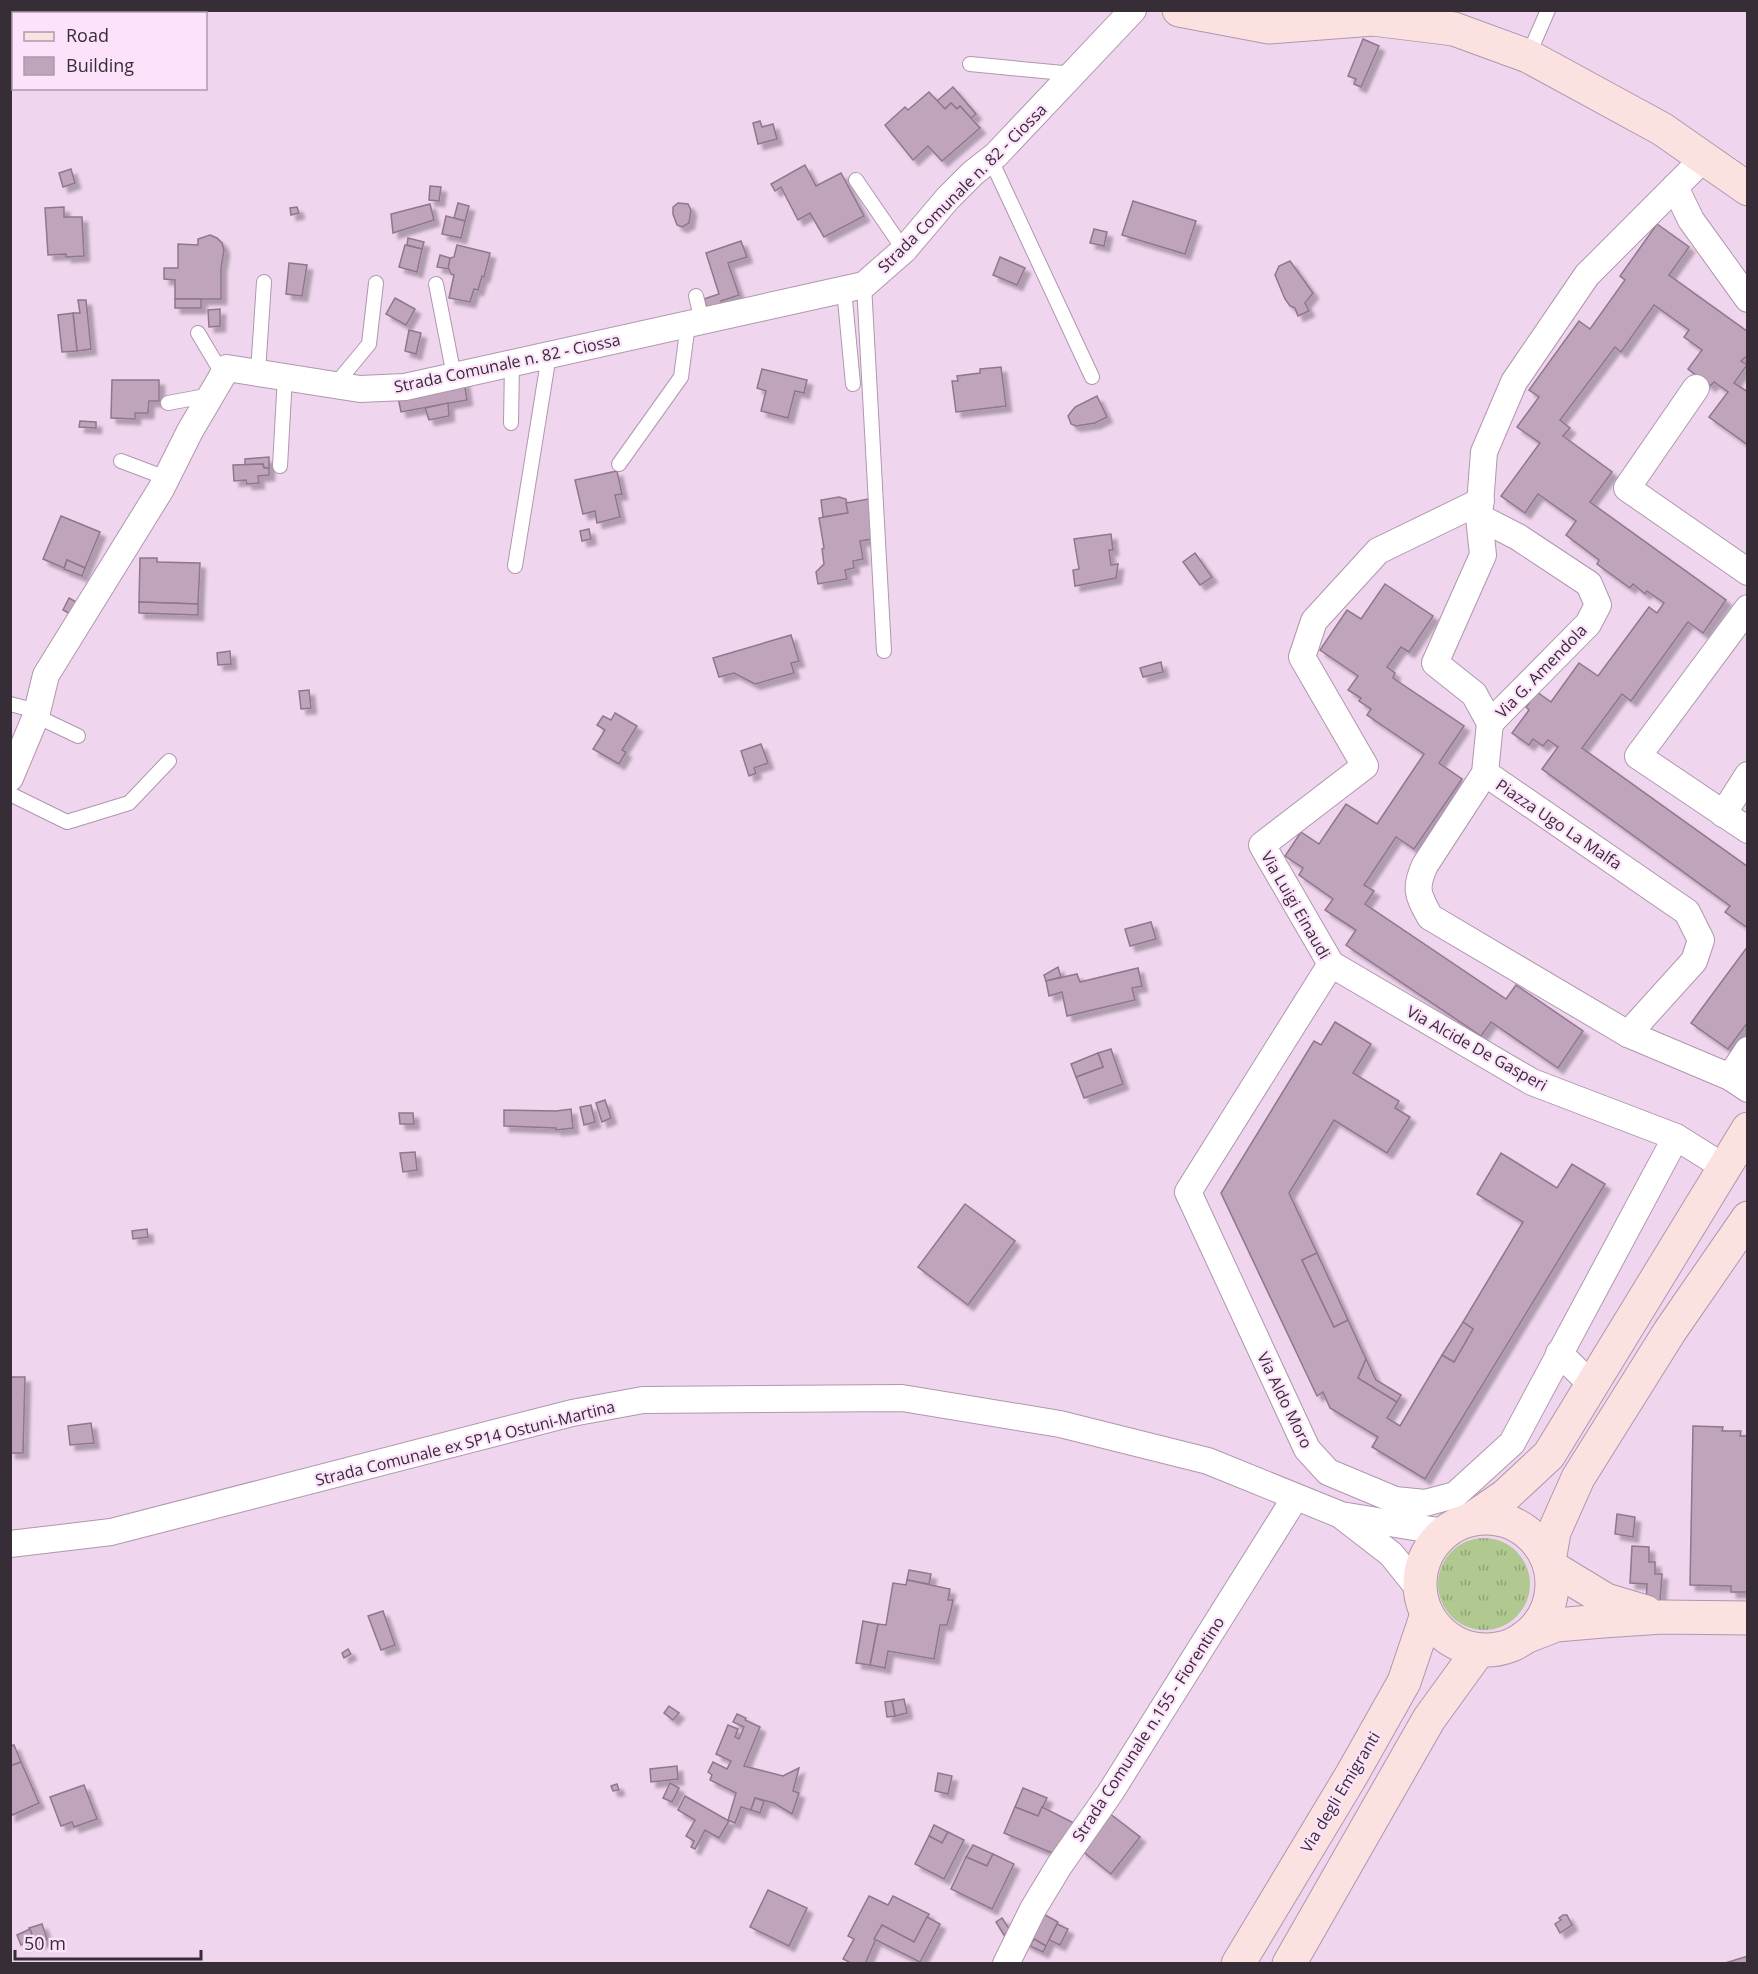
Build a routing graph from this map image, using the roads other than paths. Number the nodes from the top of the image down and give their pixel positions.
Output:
1 (1133, 10) edge
2 (1179, 10) edge
3 (1548, 10) edge
4 (1528, 57) junction
5 (970, 64) dead end
6 (1074, 74) junction
7 (1703, 159) junction
8 (991, 160) junction
9 (856, 180) dead end
10 (1675, 187) junction
11 (1748, 189) edge
12 (904, 250) junction
13 (264, 282) dead end
14 (376, 283) dead end
15 (436, 284) dead end
16 (854, 287) junction
17 (696, 296) dead end
18 (1748, 299) edge
19 (695, 322) junction
20 (198, 333) dead end
21 (549, 355) junction
22 (512, 363) junction
23 (258, 372) junction
24 (285, 376) junction
25 (454, 376) junction
26 (1092, 377) dead end
27 (853, 384) dead end
28 (217, 385) junction
29 (335, 385) junction
30 (1696, 388) dead end
31 (168, 403) dead end
32 (511, 423) dead end
33 (121, 461) dead end
34 (619, 464) dead end
35 (280, 466) dead end
36 (166, 478) junction
37 (1480, 509) junction
38 (514, 566) dead end
39 (1748, 572) edge
40 (1743, 623) edge
41 (884, 651) dead end
42 (10, 705) edge
43 (37, 714) junction
44 (1490, 723) junction
45 (78, 736) dead end
46 (169, 760) dead end
47 (12, 768) edge
48 (1485, 773) junction
49 (1748, 775) edge
50 (10, 794) edge
51 (1723, 814) junction
52 (1748, 830) edge
53 (1331, 964) junction
54 (1628, 1034) junction
55 (1748, 1050) edge
56 (1739, 1083) edge
57 (1748, 1129) edge
58 (1676, 1137) junction
59 (1724, 1167) junction
60 (1748, 1218) edge
61 (1559, 1353) junction
62 (1592, 1384) junction
63 (1295, 1498) junction
64 (1341, 1515) junction
65 (1473, 1518) junction
66 (1444, 1532) junction
67 (10, 1544) edge
68 (1549, 1564) junction
69 (1424, 1602) junction
70 (1662, 1617) junction
71 (1748, 1618) edge
72 (1525, 1637) junction
73 (1479, 1650) junction
74 (1006, 1964) edge
75 (1238, 1964) edge
76 (1289, 1964) edge

1 - 6 street, Strada Comunale n. 82 - Ciossa
2 - 4 main road
3 - 4 lane
4 - 7 main road
5 - 6 lane
6 - 8 street, Strada Comunale n. 82 - Ciossa
7 - 10 street, Via G. Amendola
7 - 11 main road
8 - 12 street, Strada Comunale n. 82 - Ciossa
8 - 26 lane
9 - 12 lane
10 - 18 street
10 - 37 street, Via G. Amendola
12 - 16 street, Strada Comunale n. 82 - Ciossa
13 - 23 lane
14 - 29 lane
15 - 25 lane
16 - 19 street, Strada Comunale n. 82 - Ciossa
16 - 27 lane
16 - 41 lane
17 - 19 lane
19 - 21 street, Strada Comunale n. 82 - Ciossa
19 - 34 lane
20 - 28 lane
21 - 22 street, Strada Comunale n. 82 - Ciossa
21 - 38 lane
22 - 25 street, Strada Comunale n. 82 - Ciossa
22 - 32 lane
23 - 24 street, Strada Comunale n. 82 - Ciossa
23 - 28 street, Strada Comunale n. 82 - Ciossa
24 - 29 street, Strada Comunale n. 82 - Ciossa
24 - 35 lane
25 - 29 street, Strada Comunale n. 82 - Ciossa
28 - 31 lane
28 - 36 street
30 - 39 street
33 - 36 lane
36 - 43 street
37 - 44 street, Via G. Amendola
37 - 44 street, Via G. Amendola
37 - 53 street, Via Luigi Einaudi
40 - 51 street
42 - 43 lane
43 - 45 lane
43 - 47 street
44 - 48 street
46 - 50 lane
48 - 54 street, Piazza Ugo La Malfa
48 - 54 street, Piazza Ugo La Malfa
49 - 51 street
51 - 52 street
53 - 58 street, Via Alcide De Gasperi
53 - 61 street, Via Aldo Moro
54 - 56 street, Piazza Ugo La Malfa
55 - 56 street
57 - 59 main road
58 - 59 street, Via Alcide De Gasperi
58 - 61 street, Via Aldo Moro
59 - 62 main road
60 - 68 main road
61 - 62 street
62 - 65 main road
63 - 64 street, Strada Comunale ex SP14 Ostuni-Martina
63 - 67 street, Strada Comunale ex SP14 Ostuni-Martina
63 - 74 street, Strada Comunale n.155 - Fiorentino
64 - 66 street, Strada Comunale ex SP14 Ostuni-Martina
64 - 69 street, Strada Comunale ex SP14 Ostuni-Martina
65 - 66 main road
65 - 68 main road
66 - 69 main road
68 - 70 main road
68 - 72 main road
69 - 73 main road
69 - 75 main road, Via degli Emigranti
70 - 71 main road
70 - 72 main road
72 - 73 main road
73 - 76 main road

